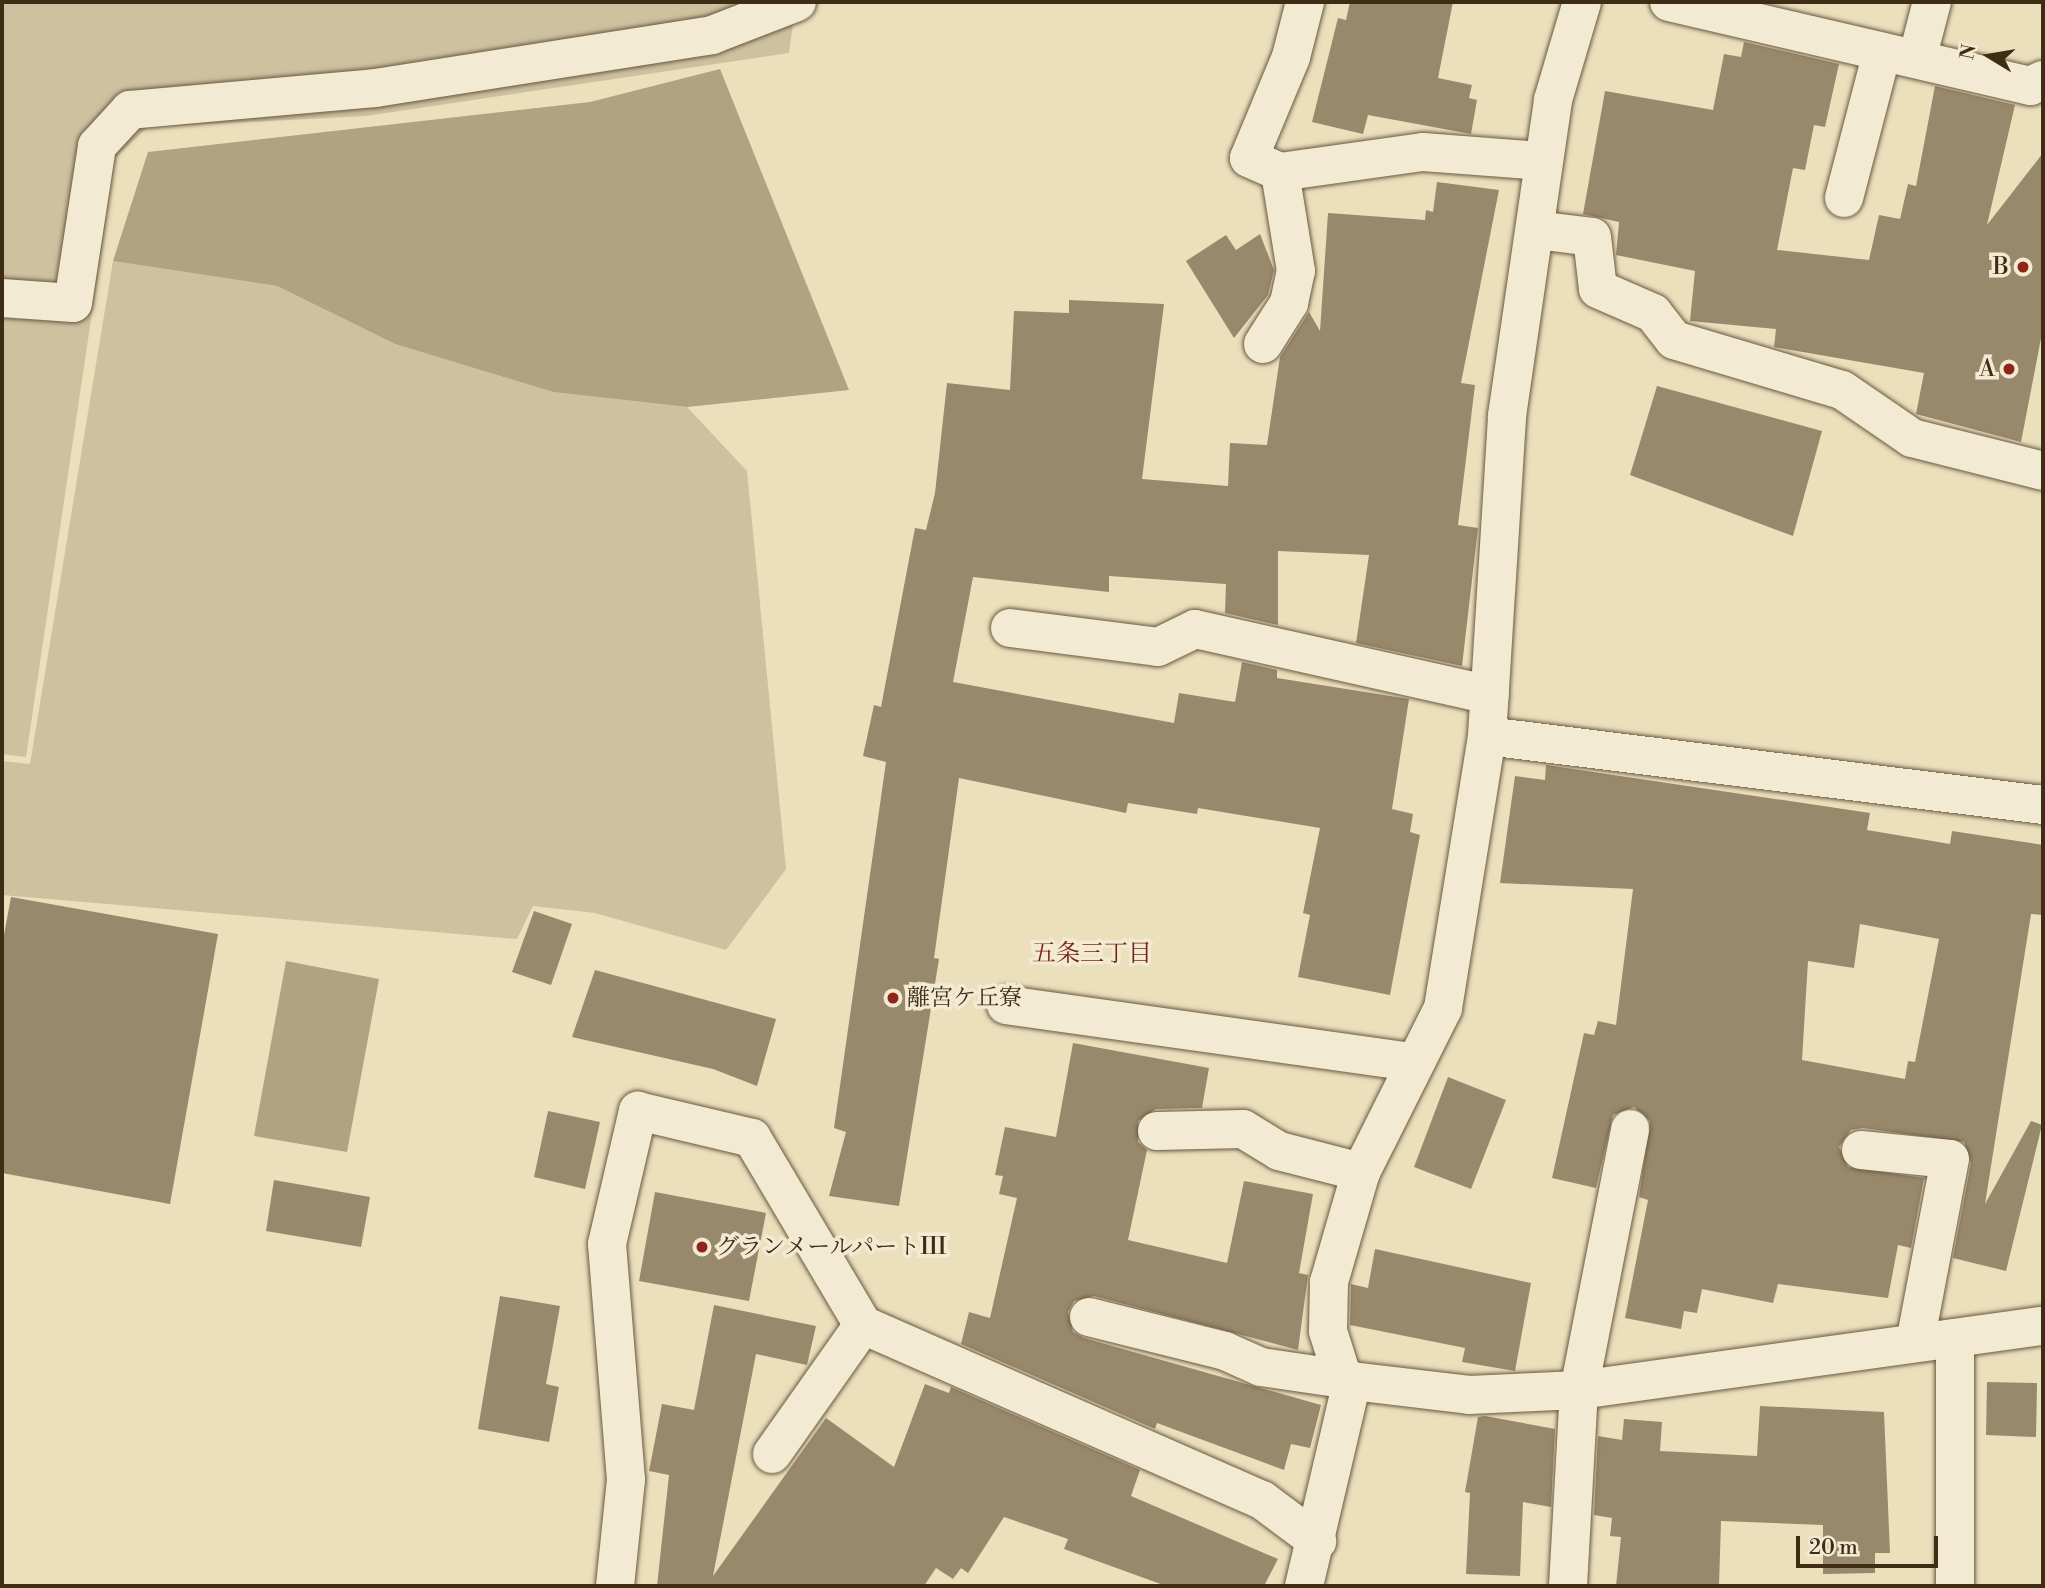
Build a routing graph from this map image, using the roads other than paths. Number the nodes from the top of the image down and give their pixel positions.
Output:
1 (797, 2) edge
2 (1305, 2) edge
3 (1582, 2) edge
4 (1669, 2) edge
5 (1932, 2) edge
6 (1900, 55) junction
7 (2043, 80) edge
8 (1544, 161) junction
9 (1280, 172) junction
10 (1844, 198) dead end
11 (1536, 230) junction
12 (2, 298) edge
13 (1263, 344) dead end
14 (2043, 471) edge
15 (1010, 628) dead end
16 (1490, 695) junction
17 (1487, 736) junction
18 (2043, 804) edge
19 (1006, 1005) dead end
20 (1414, 1062) junction
21 (1630, 1129) dead end
22 (1157, 1131) dead end
23 (1861, 1150) dead end
24 (1361, 1172) junction
25 (1089, 1317) dead end
26 (863, 1325) junction
27 (2043, 1326) edge
28 (1955, 1338) junction
29 (1915, 1343) junction
30 (1347, 1380) junction
31 (1579, 1391) junction
32 (772, 1454) dead end
33 (1317, 1541) junction
34 (615, 1586) edge
35 (1304, 1586) edge
36 (1568, 1586) edge
37 (1955, 1586) edge

1 - 12 street
2 - 9 street
3 - 8 street
4 - 6 street
5 - 6 street
6 - 7 street
6 - 10 street
8 - 9 street
8 - 11 street
9 - 13 street
11 - 14 street
11 - 16 street
15 - 16 street
16 - 17 street
17 - 18 street
17 - 20 street
19 - 20 street
20 - 24 street
21 - 31 street
22 - 24 street
23 - 29 street
24 - 30 street
25 - 30 street
26 - 32 street
26 - 33 street
26 - 34 street
27 - 28 street
28 - 29 street
28 - 37 street
29 - 31 street
30 - 31 street
30 - 33 street
31 - 36 street
33 - 35 street

